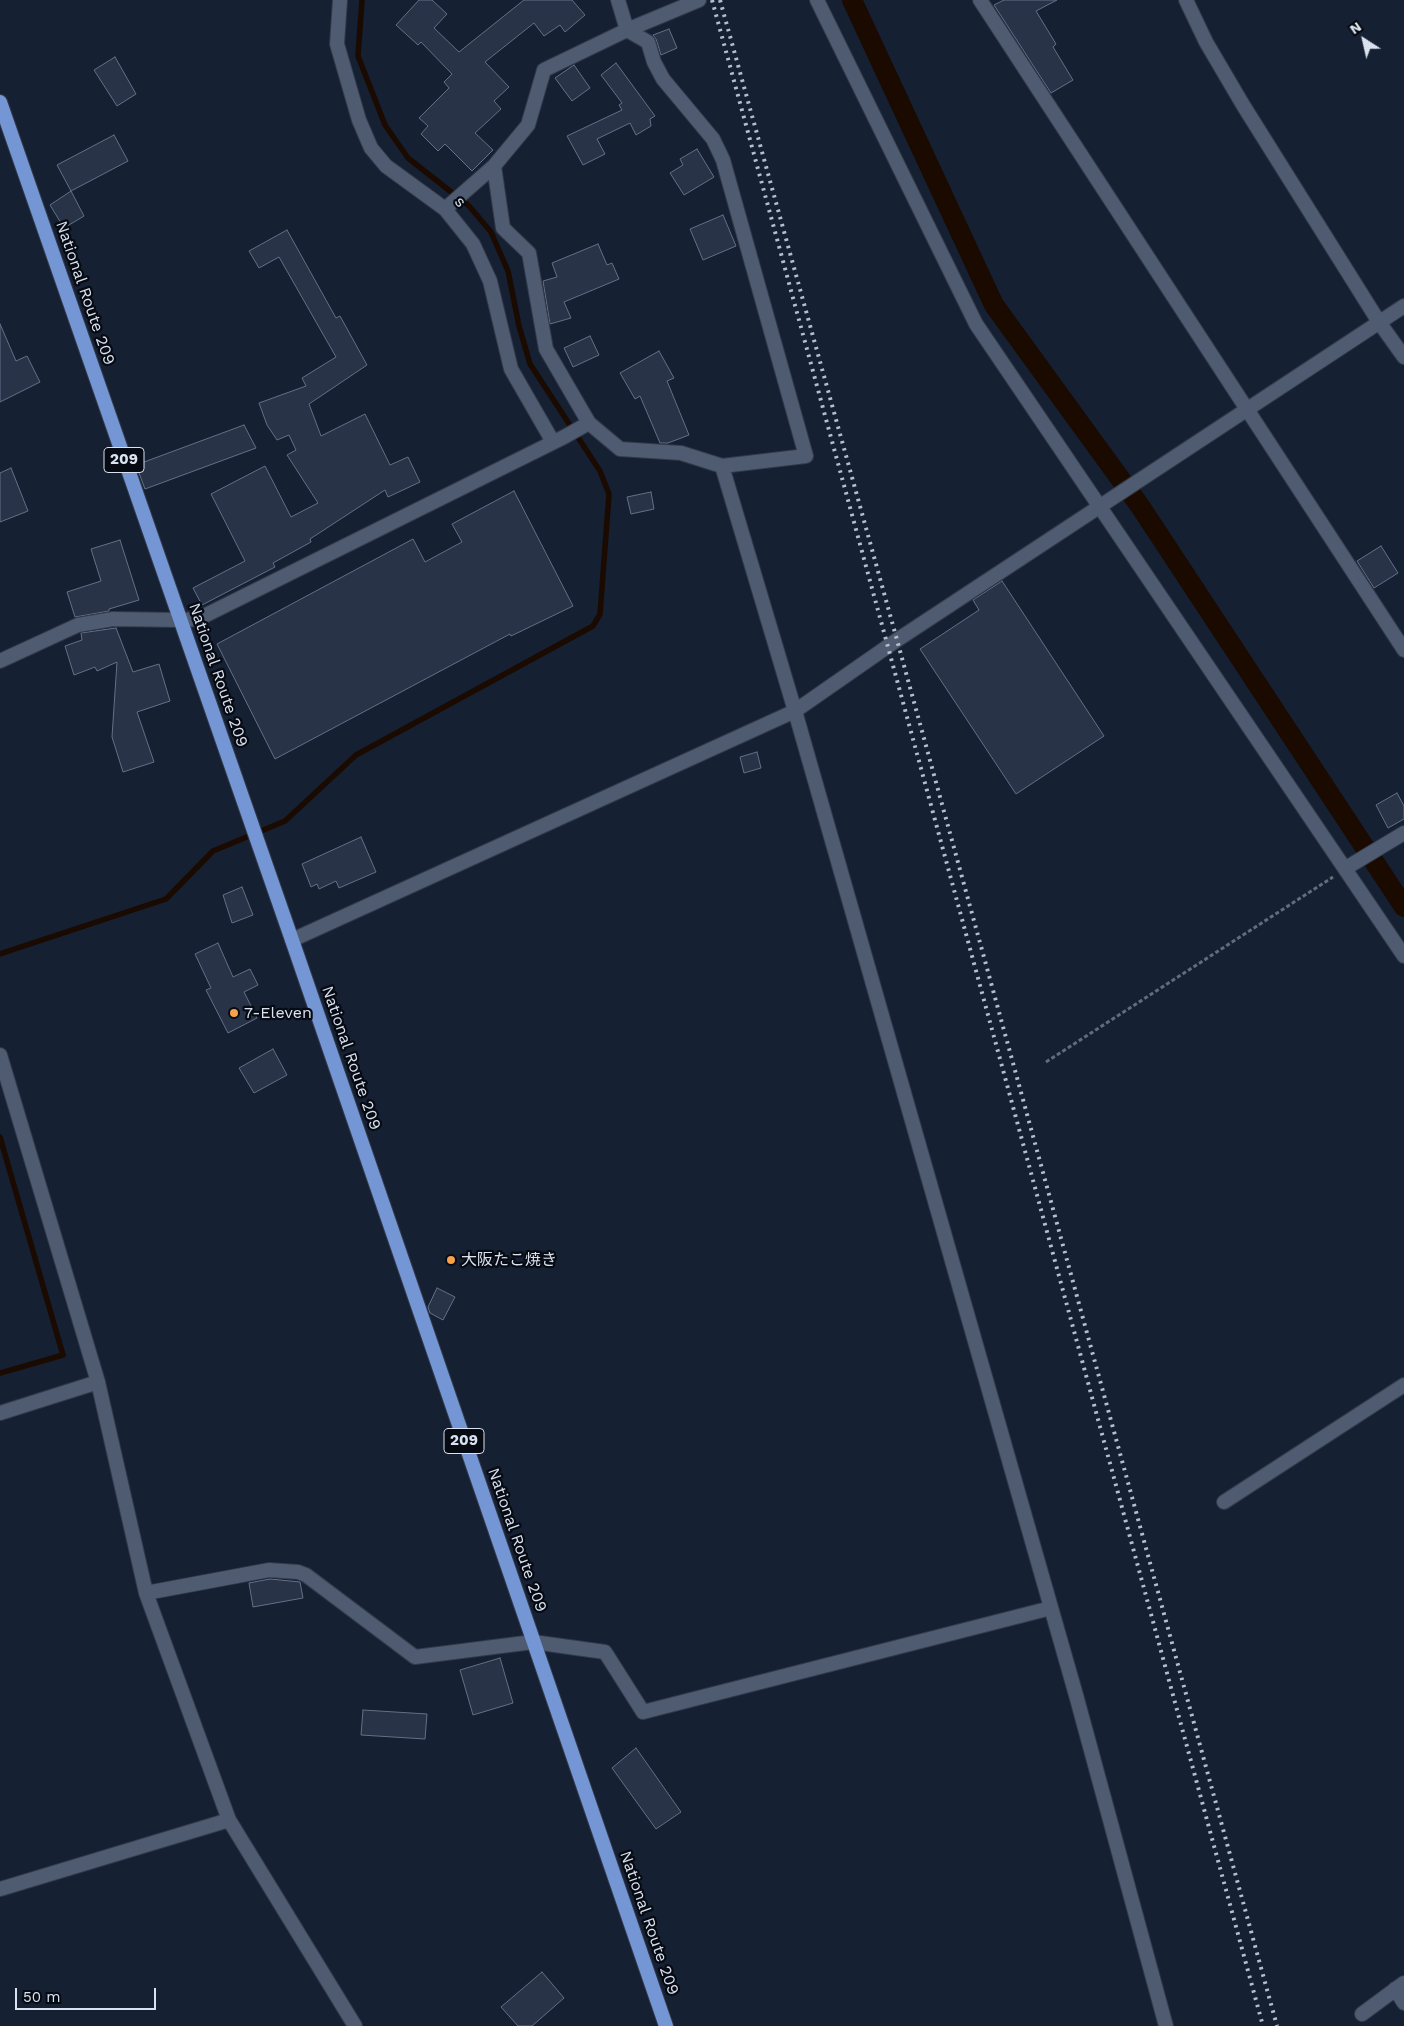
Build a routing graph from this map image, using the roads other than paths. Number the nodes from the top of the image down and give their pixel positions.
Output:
1 (340, 0) edge
2 (618, 0) edge
3 (698, 0) edge
4 (817, 0) edge
5 (980, 0) edge
6 (1186, 0) edge
7 (627, 30) junction
8 (0, 102) edge
9 (494, 166) junction
10 (445, 209) junction
11 (1404, 306) edge
12 (1379, 322) junction
13 (1404, 357) edge
14 (1247, 409) junction
15 (585, 425) junction
16 (559, 439) junction
17 (722, 466) junction
18 (1100, 507) junction
19 (180, 620) junction
20 (1404, 650) edge
21 (0, 661) edge
22 (796, 710) junction
23 (1404, 833) edge
24 (1346, 868) junction
25 (292, 940) junction
26 (1404, 956) edge
27 (0, 1055) edge
28 (98, 1382) junction
29 (1404, 1386) edge
30 (0, 1413) edge
31 (1224, 1502) dead end
32 (146, 1593) junction
33 (1051, 1608) junction
34 (533, 1642) junction
35 (229, 1820) junction
36 (0, 1890) edge
37 (1400, 1986) edge
38 (1404, 2003) edge
39 (1362, 2014) dead end
40 (355, 2026) edge
41 (666, 2026) edge
42 (1166, 2026) edge

1 - 10 street, s
2 - 7 street
3 - 7 street
4 - 18 street
5 - 14 street
6 - 12 street
7 - 9 street
7 - 17 street
8 - 19 highway, National Route 209 / 209
9 - 10 street
9 - 15 street
10 - 16 street, s
11 - 12 street
12 - 13 street
12 - 14 street
14 - 18 street
14 - 20 street
15 - 16 street
15 - 17 street
16 - 19 street
17 - 22 street
18 - 22 street
18 - 24 street
19 - 21 street
19 - 25 highway, National Route 209 / 209
22 - 25 street
22 - 33 street
23 - 24 street
24 - 26 street
25 - 34 highway, National Route 209 / 209
27 - 28 street
28 - 30 street
28 - 32 street
29 - 31 street
32 - 34 street
32 - 35 street
33 - 34 street
33 - 42 street
34 - 41 highway, National Route 209 / 209
35 - 36 street
35 - 40 street
37 - 38 street
37 - 39 street

